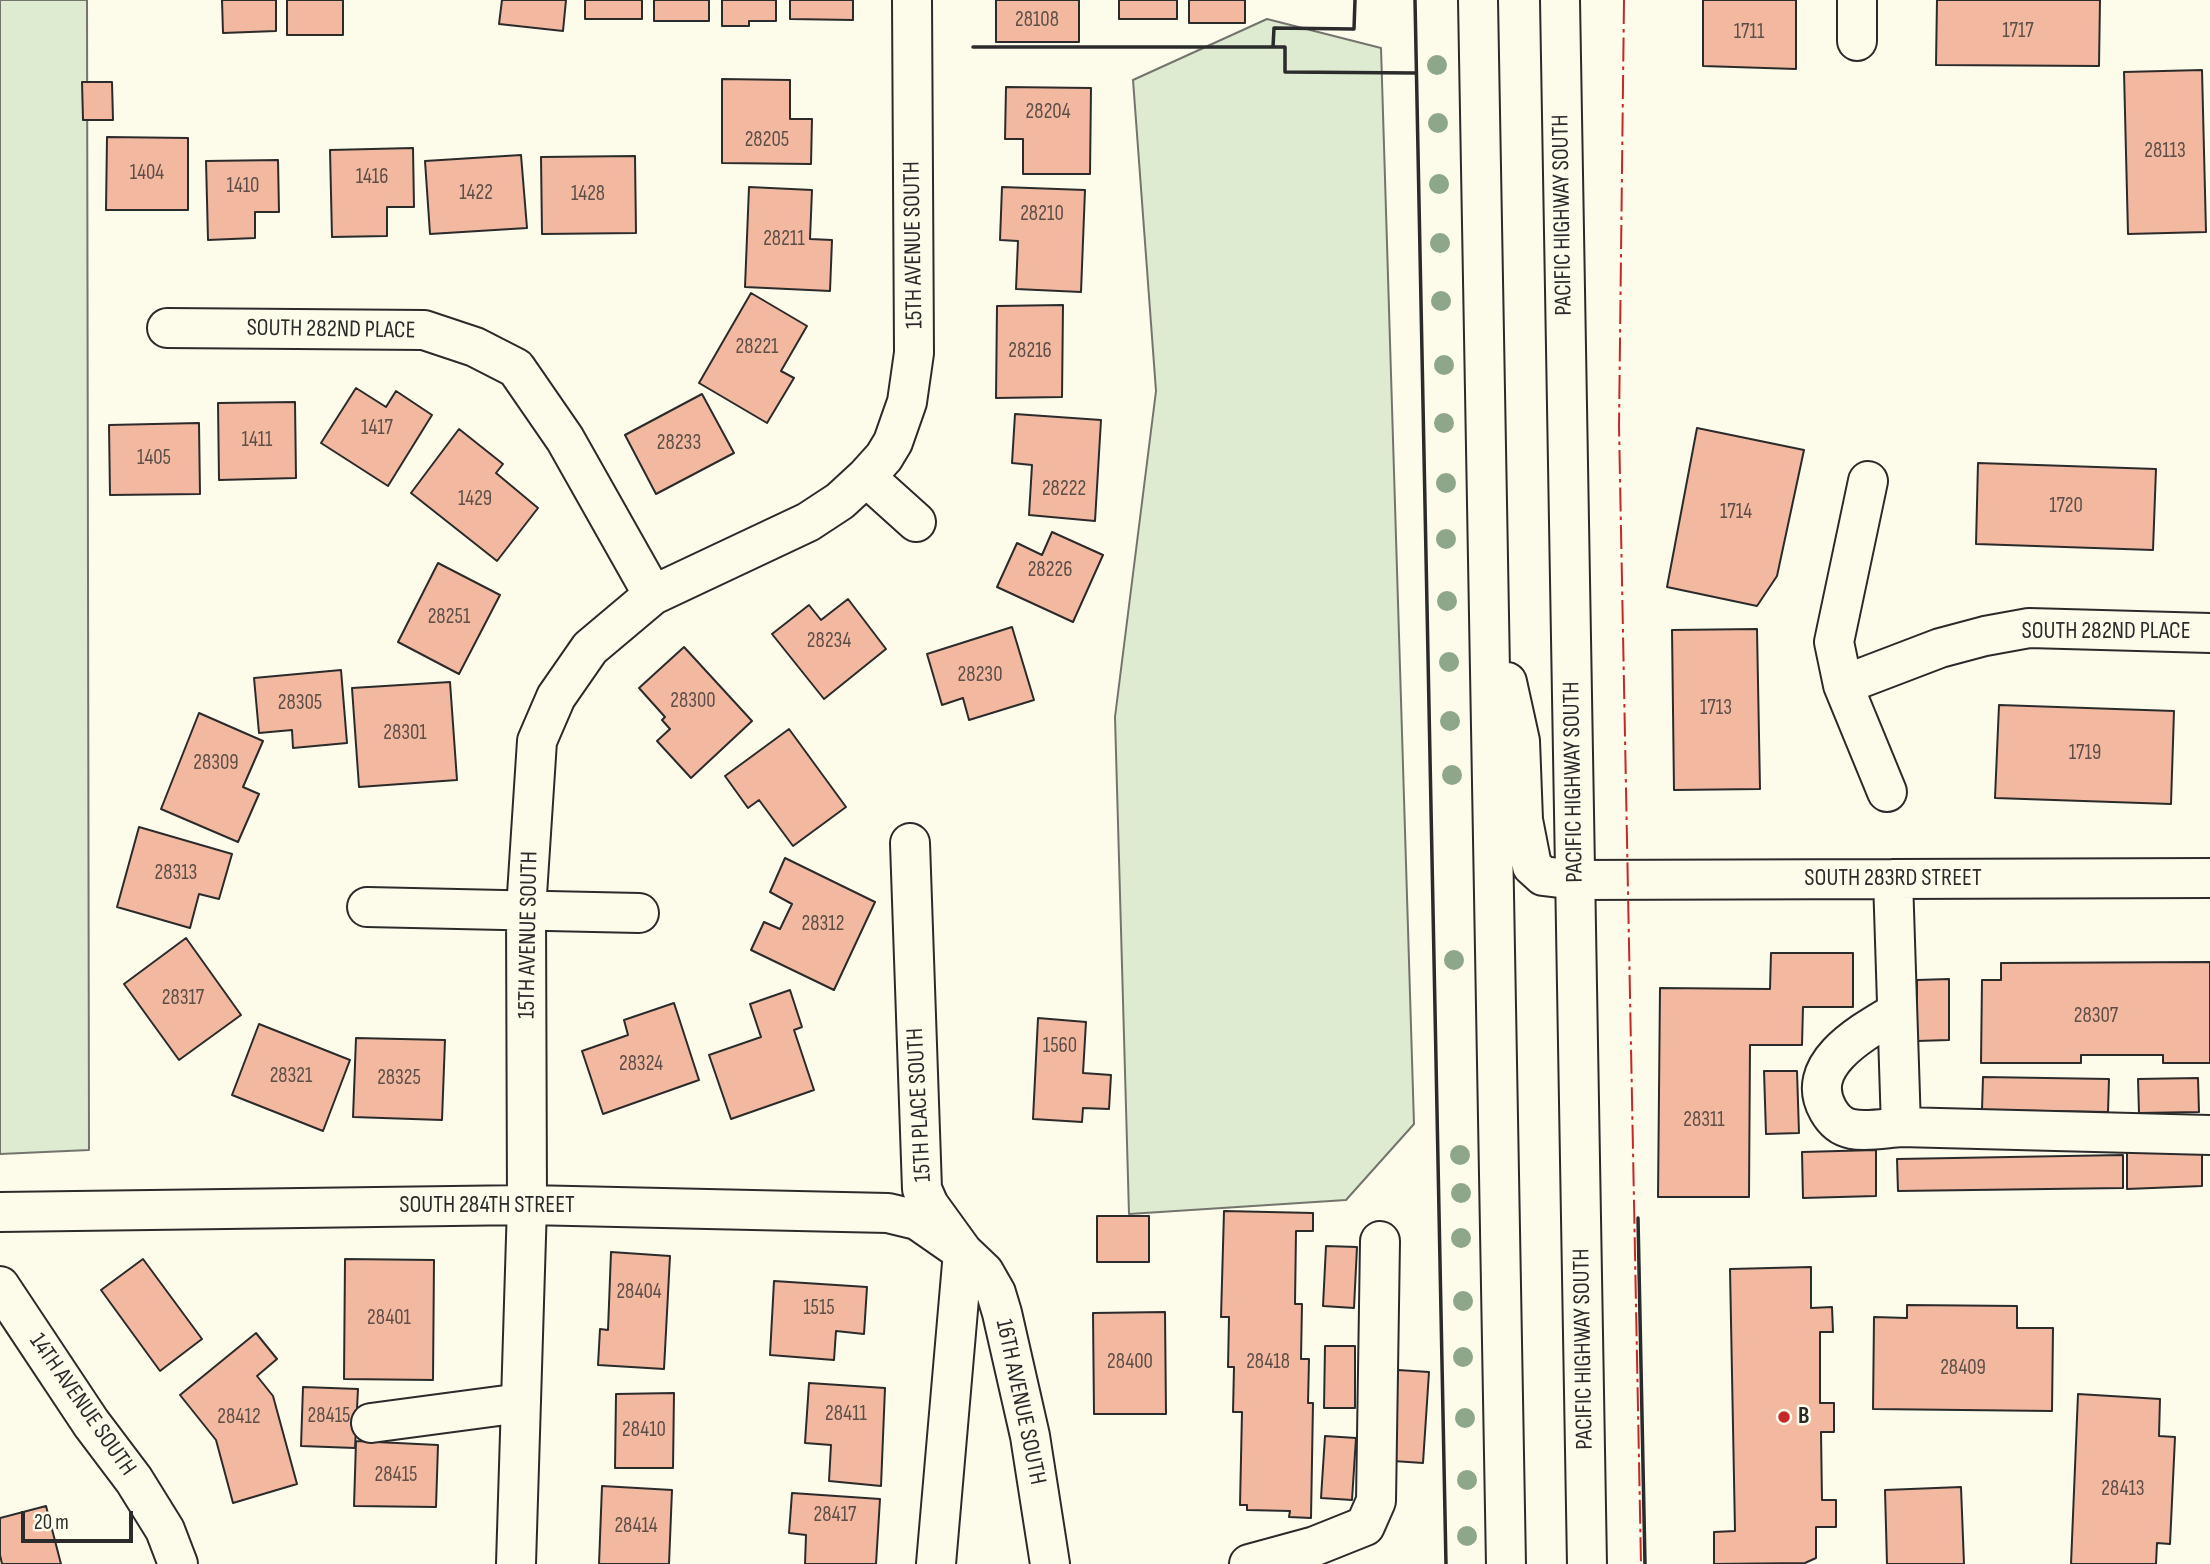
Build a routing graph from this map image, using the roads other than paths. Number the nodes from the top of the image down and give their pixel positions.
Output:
1 (912, 0) edge
2 (1478, 0) edge
3 (1560, 0) edge
4 (1857, 0) edge
5 (1857, 41) dead end
6 (167, 328) dead end
7 (866, 477) junction
8 (1868, 481) dead end
9 (916, 522) dead end
10 (653, 595) junction
11 (1488, 595) junction
12 (2210, 633) edge
13 (1843, 685) junction
14 (1887, 792) dead end
15 (910, 843) dead end
16 (2210, 878) edge
17 (1893, 879) junction
18 (1576, 880) junction
19 (367, 907) dead end
20 (526, 910) junction
21 (639, 913) dead end
22 (1897, 1012) junction
23 (1901, 1127) junction
24 (2210, 1135) edge
25 (527, 1205) junction
26 (0, 1212) edge
27 (1380, 1241) dead end
28 (963, 1252) junction
29 (0, 1286) edge
30 (521, 1403) junction
31 (371, 1423) dead end
32 (178, 1564) edge
33 (516, 1564) edge
34 (936, 1564) edge
35 (1050, 1564) edge
36 (1249, 1564) edge
37 (1506, 1564) edge
38 (1587, 1564) edge

1 - 7 street, 15TH AVENUE SOUTH
2 - 11 street
3 - 18 street, PACIFIC HIGHWAY SOUTH
4 - 5 street
6 - 10 street, SOUTH 282ND PLACE
7 - 9 street
7 - 10 street, 15TH AVENUE SOUTH
8 - 13 street
10 - 20 street, 15TH AVENUE SOUTH
11 - 18 street, SOUTH 283RD STREET
11 - 37 street
12 - 13 street, SOUTH 282ND PLACE
13 - 14 street
15 - 28 street, 15TH PLACE SOUTH
16 - 17 street, SOUTH 283RD STREET
17 - 18 street, SOUTH 283RD STREET
17 - 22 street
18 - 38 street, PACIFIC HIGHWAY SOUTH
19 - 20 street
20 - 21 street
20 - 25 street, 15TH AVENUE SOUTH
22 - 23 street
22 - 23 street
23 - 24 street
25 - 26 street, SOUTH 284TH STREET
25 - 28 street, SOUTH 284TH STREET
25 - 30 street, 15TH AVENUE SOUTH
27 - 36 street
28 - 34 street
28 - 35 street, 16TH AVENUE SOUTH
29 - 32 street, 14TH AVENUE SOUTH
30 - 31 street
30 - 33 street, 15TH AVENUE SOUTH

